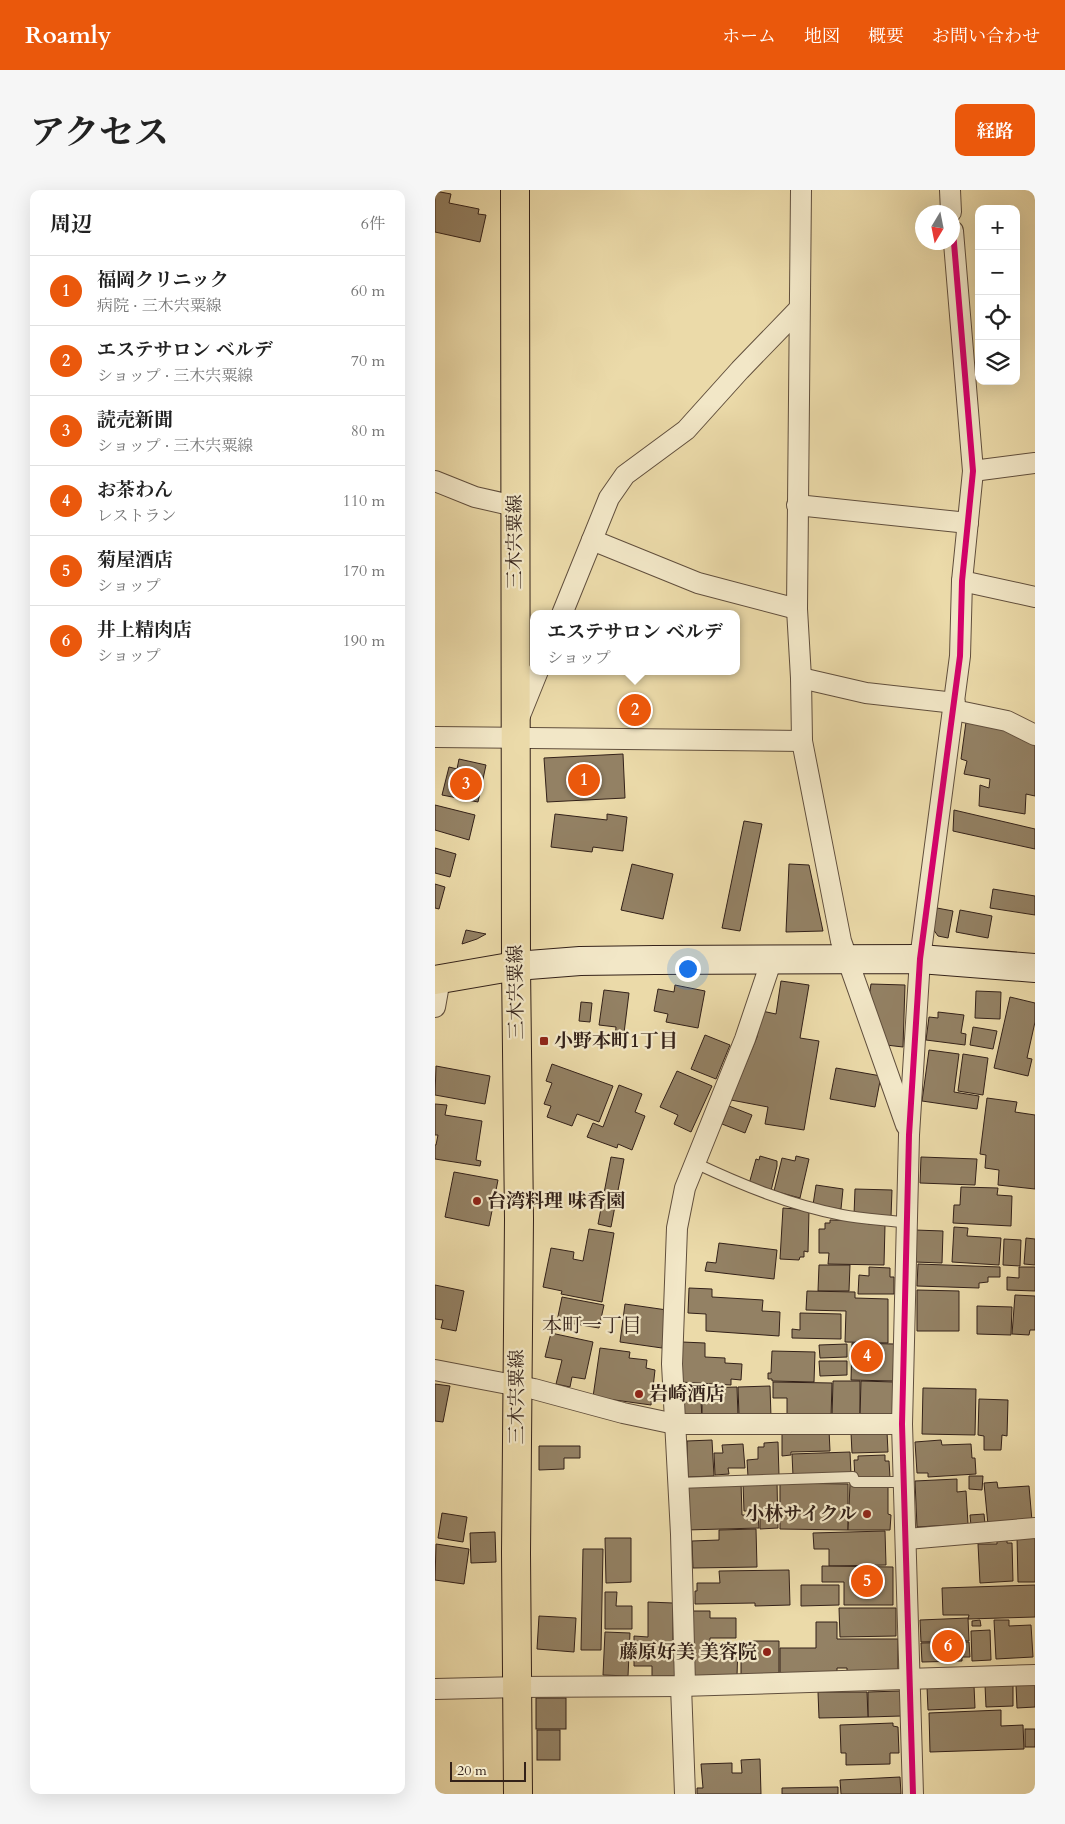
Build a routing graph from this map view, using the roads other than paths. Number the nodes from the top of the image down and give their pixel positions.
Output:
1 (515, 190) edge
2 (801, 190) edge
3 (950, 190) edge
4 (951, 205) edge
5 (955, 250) edge
6 (799, 309) junction
7 (1035, 462) edge
8 (973, 471) junction
9 (435, 481) edge
10 (797, 505) junction
11 (515, 506) junction
12 (968, 523) junction
13 (592, 540) junction
14 (962, 581) junction
15 (1035, 597) edge
16 (797, 609) junction
17 (564, 610) edge
18 (537, 675) edge
19 (801, 678) junction
20 (954, 707) junction
21 (515, 732) junction
22 (1035, 735) edge
23 (435, 737) edge
24 (802, 741) junction
25 (772, 959) junction
26 (920, 959) junction
27 (846, 960) junction
28 (516, 966) junction
29 (1035, 968) edge
30 (438, 979) edge
31 (435, 1007) edge
32 (909, 1135) junction
33 (695, 1163) junction
34 (907, 1223) junction
35 (435, 1370) edge
36 (517, 1385) junction
37 (675, 1424) junction
38 (902, 1424) junction
39 (905, 1482) junction
40 (678, 1483) junction
41 (1035, 1528) edge
42 (907, 1539) junction
43 (1035, 1675) edge
44 (909, 1679) junction
45 (683, 1686) junction
46 (517, 1687) junction
47 (435, 1689) edge
48 (518, 1794) edge
49 (685, 1794) edge
50 (913, 1794) edge

1 - 11 main road, 三木宍粟線
2 - 6 street
3 - 4 street
5 - 8 street
6 - 10 street
6 - 13 street
7 - 8 street
8 - 12 street
9 - 11 street
10 - 12 street
10 - 16 street
11 - 21 main road, 三木宍粟線
12 - 14 street
13 - 16 street
13 - 17 street
14 - 15 street
14 - 20 street
16 - 19 street
18 - 21 street
19 - 20 street
19 - 24 street
20 - 22 street
20 - 26 street
21 - 23 street
21 - 24 street
21 - 28 main road, 三木宍粟線
24 - 27 street
25 - 27 street
25 - 28 street
25 - 33 street
26 - 27 street
26 - 29 street
26 - 32 street
27 - 32 street
28 - 30 main road
28 - 36 main road, 三木宍粟線
30 - 31 street
32 - 34 street
33 - 34 lane
33 - 37 street
34 - 38 street
35 - 36 street
36 - 37 street
36 - 46 main road, 三木宍粟線
37 - 38 street
37 - 40 street
38 - 39 street
39 - 40 lane
39 - 42 street
40 - 45 street
41 - 42 street
42 - 44 street
43 - 44 street
44 - 45 street
44 - 50 street
45 - 46 street
45 - 49 street
46 - 47 street
46 - 48 main road, 三木宍粟線

